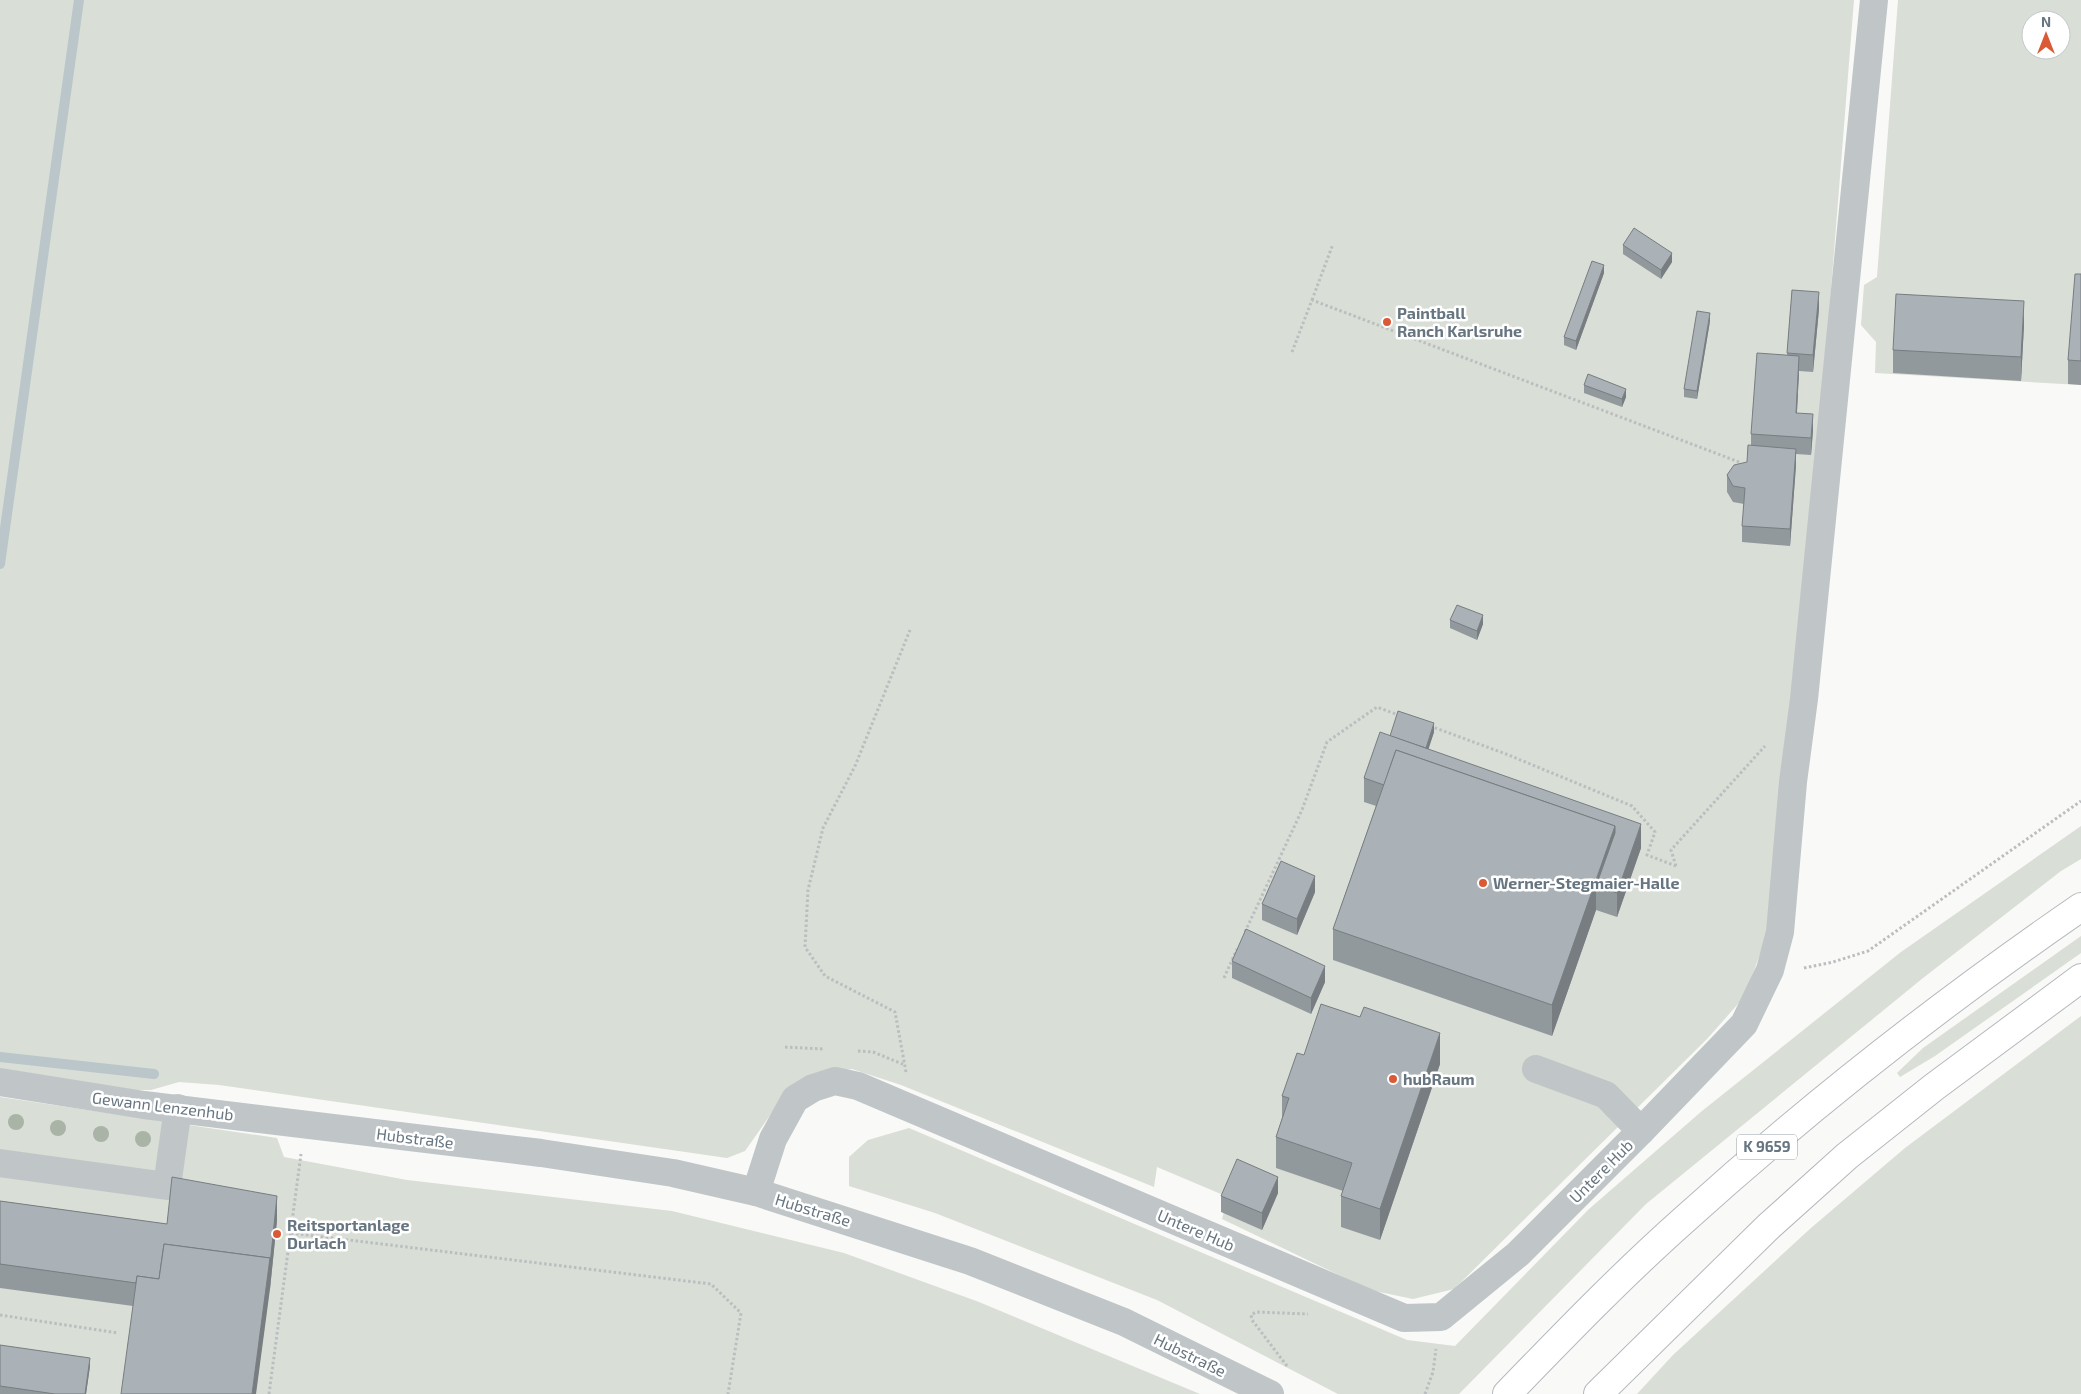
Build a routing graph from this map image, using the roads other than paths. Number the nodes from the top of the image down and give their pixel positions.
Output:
1 (1874, 0) edge
2 (2081, 907) edge
3 (2081, 978) edge
4 (1536, 1069) dead end
5 (0, 1082) edge
6 (178, 1108) junction
7 (316, 1126) joint
8 (1641, 1131) junction
9 (0, 1163) edge
10 (756, 1192) junction
11 (1270, 1394) edge
12 (1507, 1394) edge
13 (1598, 1394) edge

1 - 8 street, Untere Hub
2 - 12 main road, K 9659
3 - 13 main road
4 - 8 street
5 - 6 street, Gewann Lenzenhub
6 - 7 street, Gewann Lenzenhub
6 - 9 street
7 - 10 street, Hubstraße
8 - 10 street, Untere Hub
10 - 11 street, Hubstraße

